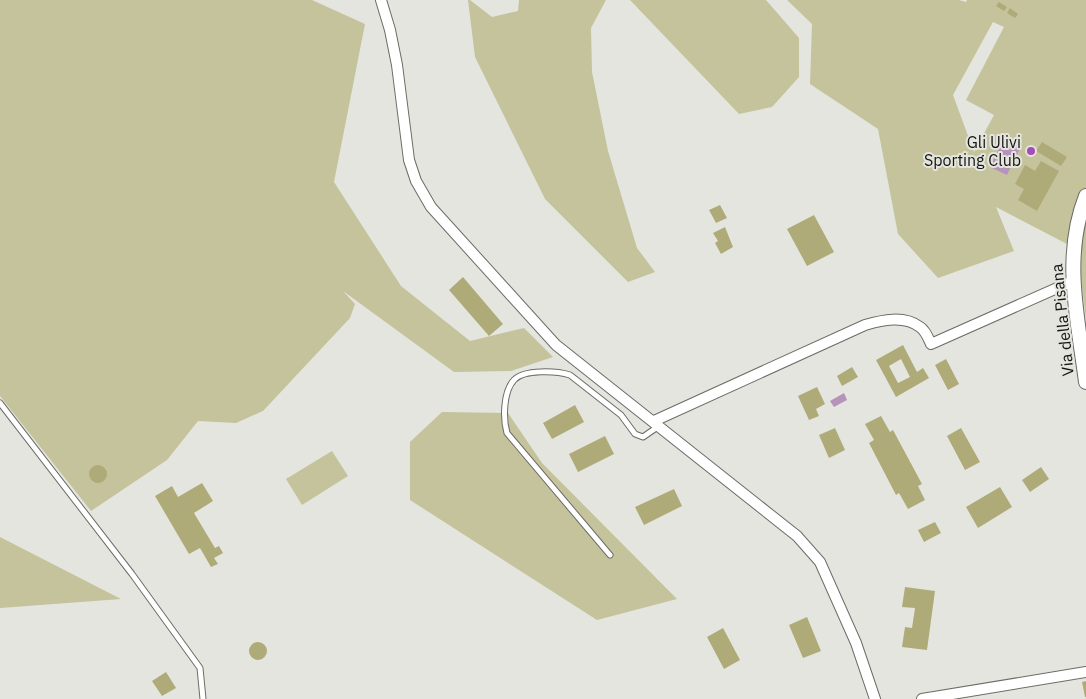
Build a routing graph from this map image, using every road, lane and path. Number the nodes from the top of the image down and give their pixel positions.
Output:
1 (381, 0) edge
2 (1086, 196) edge
3 (1073, 281) junction
4 (1086, 382) edge
5 (0, 404) edge
6 (657, 424) junction
7 (610, 555) dead end
8 (1086, 672) edge
9 (203, 699) edge
10 (875, 699) edge
11 (922, 699) edge

1 - 6 street
2 - 3 main road, Via della Pisana
3 - 4 main road, Via della Pisana
3 - 6 street
5 - 9 lane
6 - 7 lane
6 - 10 street
8 - 11 street

